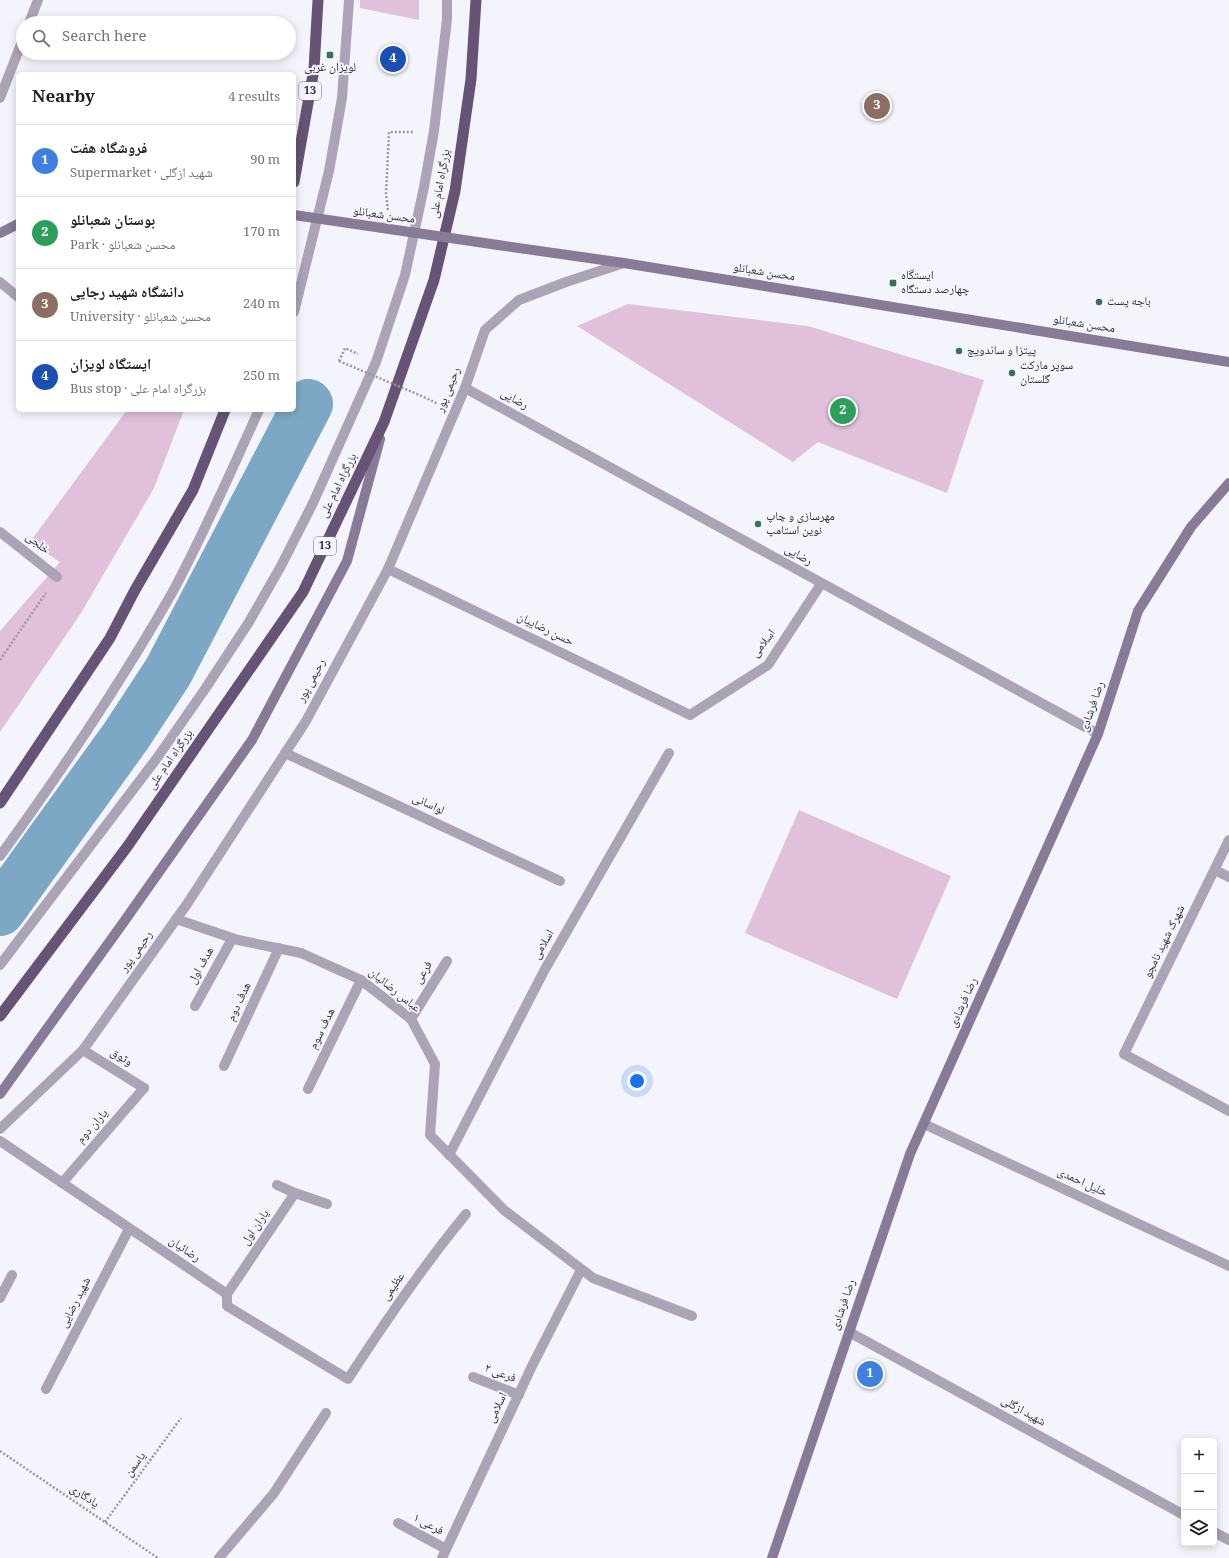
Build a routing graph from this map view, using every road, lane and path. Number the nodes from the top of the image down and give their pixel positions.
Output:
1 (38, 0) edge
2 (318, 0) edge
3 (349, 0) edge
4 (447, 0) edge
5 (476, 0) edge
6 (32, 16) edge
7 (16, 56) edge
8 (0, 98) edge
9 (434, 131) junction
10 (296, 171) edge
11 (386, 194) dead end
12 (296, 215) edge
13 (16, 225) edge
14 (0, 233) edge
15 (624, 263) junction
16 (0, 282) edge
17 (16, 295) edge
18 (296, 304) edge
19 (345, 348) dead end
20 (1229, 362) edge
21 (465, 388) junction
22 (438, 404) dead end
23 (224, 412) edge
24 (258, 412) edge
25 (384, 422) junction
26 (1229, 483) edge
27 (0, 532) edge
28 (388, 569) junction
29 (57, 577) joint
30 (821, 584) junction
31 (0, 660) edge
32 (690, 715) joint
33 (1098, 734) junction
34 (285, 753) junction
35 (669, 753) dead end
36 (15, 781) junction
37 (0, 798) edge
38 (0, 803) edge
39 (1229, 840) edge
40 (0, 856) edge
41 (1215, 870) junction
42 (1229, 877) edge
43 (560, 881) dead end
44 (176, 919) junction
45 (232, 939) junction
46 (279, 948) junction
47 (447, 961) dead end
48 (0, 965) edge
49 (361, 980) junction
50 (195, 1006) dead end
51 (0, 1016) edge
52 (411, 1019) junction
53 (83, 1050) junction
54 (224, 1066) dead end
55 (144, 1088) joint
56 (308, 1089) dead end
57 (0, 1094) edge
58 (1229, 1111) edge
59 (924, 1124) junction
60 (0, 1129) edge
61 (0, 1141) edge
62 (449, 1155) junction
63 (62, 1183) junction
64 (277, 1185) dead end
65 (295, 1193) junction
66 (327, 1204) dead end
67 (466, 1214) dead end
68 (129, 1229) junction
69 (1229, 1266) edge
70 (581, 1270) junction
71 (12, 1275) dead end
72 (227, 1294) junction
73 (0, 1298) edge
74 (692, 1316) dead end
75 (849, 1332) junction
76 (473, 1377) dead end
77 (46, 1389) dead end
78 (519, 1395) junction
79 (326, 1413) dead end
80 (181, 1418) dead end
81 (0, 1450) edge
82 (1181, 1513) edge
83 (105, 1522) junction
84 (398, 1523) dead end
85 (1217, 1534) edge
86 (1229, 1540) edge
87 (444, 1554) edge
88 (158, 1558) edge
89 (219, 1558) edge
90 (772, 1558) edge

1 - 6 street
2 - 10 highway, 13
3 - 18 street
4 - 9 street
5 - 25 highway, بزرگراه امام علی / 13
7 - 8 street
9 - 11 path
9 - 48 street
12 - 15 main road, محسن شعبانلو, bridge
13 - 14 main road
15 - 20 main road, محسن شعبانلو
15 - 21 street, رحیمی پور
16 - 17 street
19 - 22 path, bridge
21 - 28 street, رحیمی پور
21 - 30 street, رضایی
23 - 36 highway
24 - 40 street
25 - 51 highway, بزرگراه امام علی / 13
25 - 57 main road
26 - 33 main road, رضا فرشادی
27 - 29 street, خلجی
28 - 32 street, حسن رضاییان
28 - 34 street, رحیمی پور
29 - 31 path
30 - 32 street, اسلامی
30 - 33 street, رضایی
33 - 59 main road, رضا فرشادی
34 - 43 street, لواسانی
34 - 44 street, رحیمی پور
35 - 62 street, اسلامی
36 - 37 main road
36 - 38 highway
39 - 41 street, شهرک شهید نامجو
41 - 42 street
41 - 58 street, شهرک شهید نامجو
44 - 45 street, عباس رضائیان
44 - 53 street, رحیمی پور
45 - 46 street, عباس رضائیان
45 - 50 street, هدف اول
46 - 49 street, عباس رضائیان
46 - 54 street, هدف دوم
47 - 52 street, فرعی
49 - 52 street, عباس رضائیان
49 - 56 street, هدف سوم
52 - 62 street, عباس رضائیان
53 - 55 street, وثوق
53 - 60 street, رحیمی پور
55 - 63 street, یاران دوم
59 - 69 street, خلیل احمدی
59 - 75 main road, رضا فرشادی
61 - 63 street, رضائیان
62 - 70 street, عباس رضائیان
63 - 68 street, رضائیان
64 - 65 street
65 - 66 street
65 - 72 street, یاران اول
67 - 72 street, عظیمی
68 - 72 street, رضائیان
68 - 77 street, شهید رضایی
70 - 74 street, عباس رضائیان
70 - 78 street, اسلامی
71 - 73 street
75 - 82 street, شهید ازگلی
75 - 90 main road, رضا فرشادی
76 - 78 street, فرعی ۲
78 - 87 street, اسلامی
79 - 89 street
80 - 83 path, یاسمن
81 - 83 path, یادگاری
83 - 88 path, یادگاری
84 - 87 street, فرعی ۱
85 - 86 street

